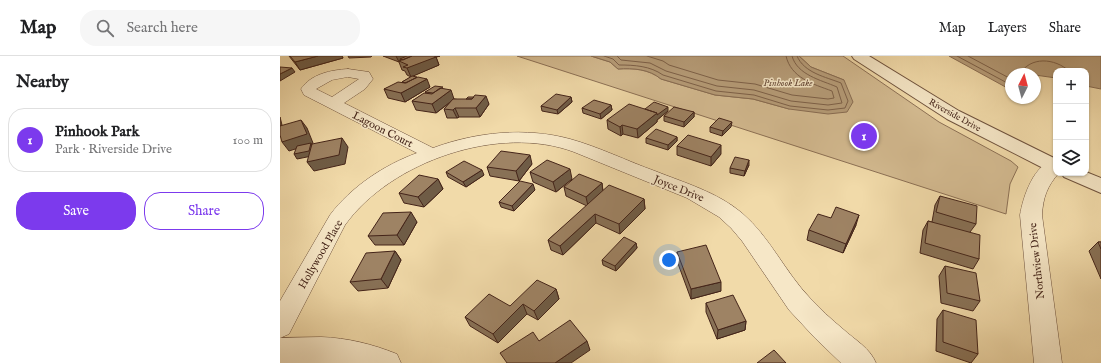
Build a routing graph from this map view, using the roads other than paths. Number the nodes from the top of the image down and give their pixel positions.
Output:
1 (859, 56) edge
2 (334, 104) dead end
3 (432, 154) junction
4 (1053, 165) edge
5 (1053, 174) edge
6 (1077, 176) edge
7 (1101, 186) edge
8 (280, 326) edge
9 (280, 351) edge
10 (387, 363) edge
11 (862, 363) edge
12 (1048, 363) edge

1 - 4 street, Riverside Drive
2 - 3 street, Lagoon Court
3 - 8 street, Hollywood Place
3 - 11 street, Joyce Drive
5 - 12 street, Northview Drive
6 - 7 street, Riverside Drive
9 - 10 street

